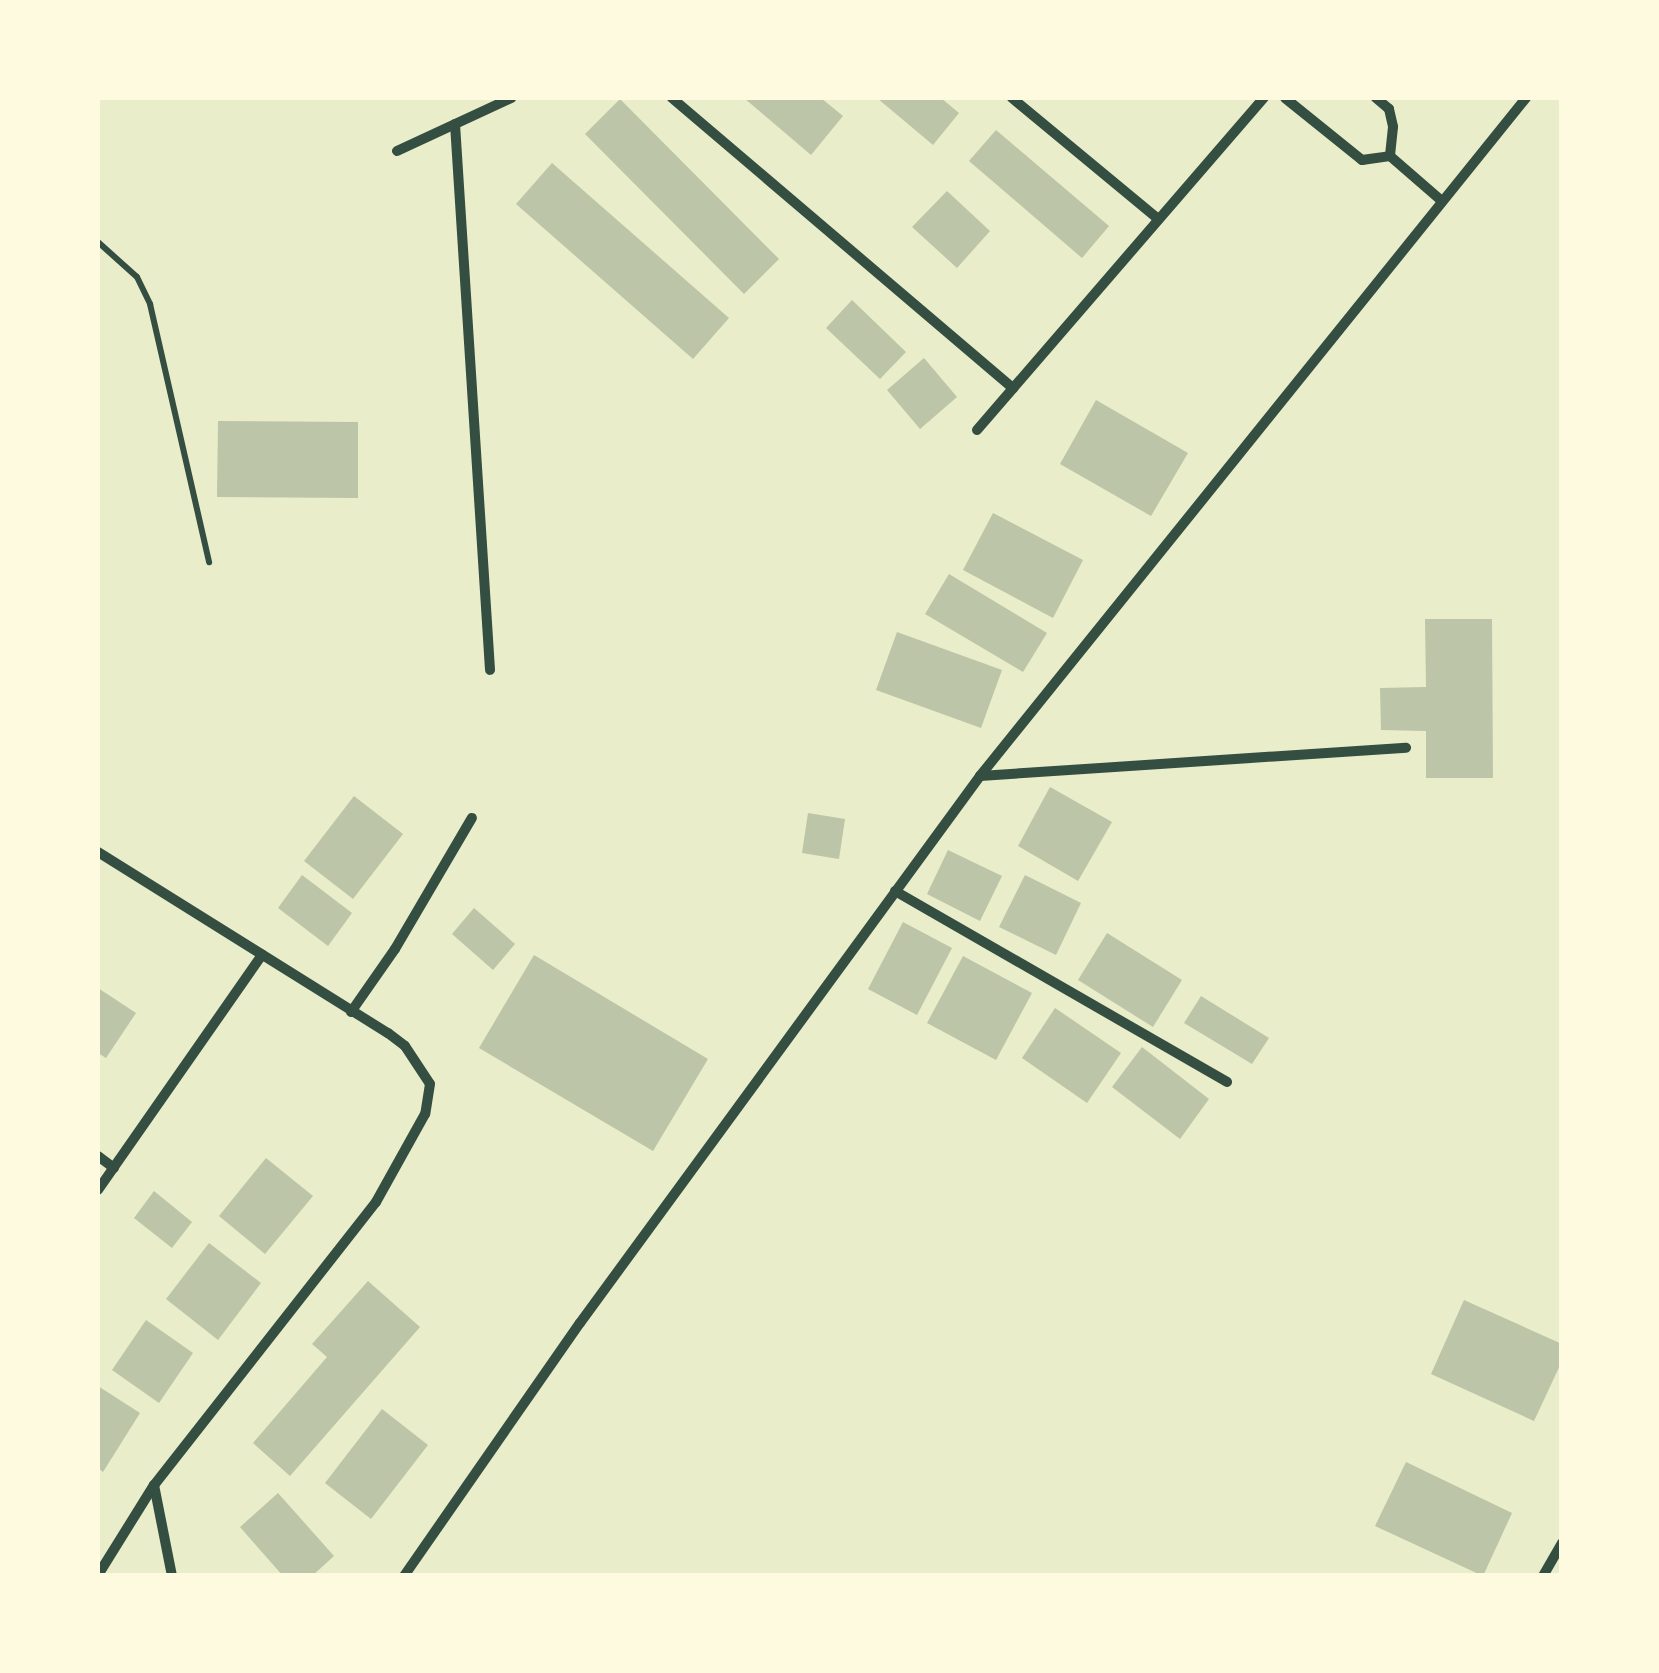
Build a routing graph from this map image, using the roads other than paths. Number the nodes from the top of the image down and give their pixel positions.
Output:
1 (512, 98) edge
2 (672, 98) edge
3 (1012, 98) edge
4 (1264, 98) edge
5 (1285, 98) edge
6 (1376, 98) edge
7 (1526, 98) edge
8 (455, 124) junction
9 (398, 152) dead end
10 (1390, 156) junction
11 (1442, 201) junction
12 (1157, 218) junction
13 (1013, 388) junction
14 (977, 430) dead end
15 (490, 670) dead end
16 (1406, 748) dead end
17 (980, 776) junction
18 (472, 818) dead end
19 (98, 852) edge
20 (895, 891) junction
21 (262, 955) junction
22 (351, 1012) junction
23 (1227, 1082) dead end
24 (98, 1156) edge
25 (114, 1168) junction
26 (98, 1190) edge
27 (154, 1485) junction
28 (1562, 1542) edge
29 (98, 1574) edge
30 (172, 1576) edge
31 (404, 1576) edge
32 (1542, 1576) edge

1 - 8 street
2 - 13 street
3 - 12 street
4 - 12 street
5 - 10 street
6 - 10 street
7 - 11 street
8 - 9 street
8 - 15 street
10 - 11 street
11 - 17 street
12 - 13 street
13 - 14 street
16 - 17 street
17 - 20 street
18 - 22 street
19 - 21 street
20 - 23 street
20 - 31 street
21 - 22 street
21 - 25 street
22 - 27 street
24 - 25 street
25 - 26 street
27 - 29 street
27 - 30 street
28 - 32 street

